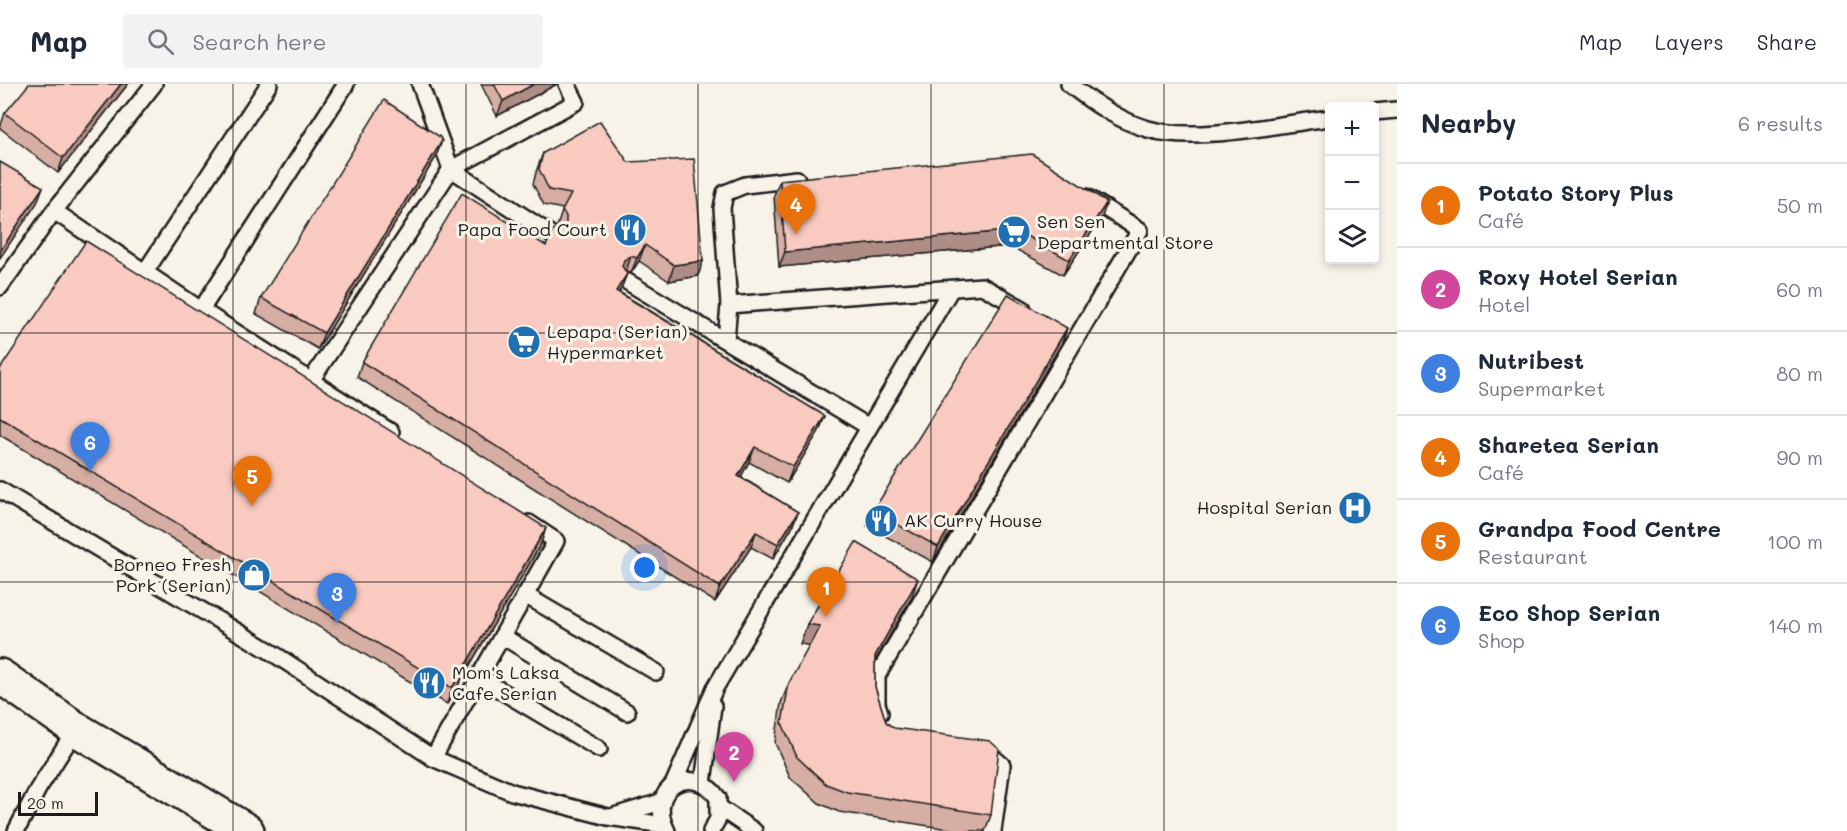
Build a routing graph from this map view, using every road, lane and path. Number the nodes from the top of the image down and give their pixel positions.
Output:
1 (154, 84) edge
2 (269, 84) edge
3 (346, 84) edge
4 (420, 84) edge
5 (567, 84) edge
6 (1069, 84) edge
7 (1397, 110) edge
8 (1379, 112) edge
9 (1325, 118) edge
10 (451, 169) junction
11 (815, 178) edge
12 (1072, 187) edge
13 (54, 211) junction
14 (552, 235) edge
15 (145, 272) junction
16 (626, 281) edge
17 (0, 287) edge
18 (951, 289) junction
19 (729, 306) junction
20 (201, 310) junction
21 (1034, 315) edge
22 (726, 340) junction
23 (312, 380) junction
24 (869, 427) junction
25 (403, 440) edge
26 (0, 490) edge
27 (518, 516) edge
28 (525, 595) junction
29 (502, 636) junction
30 (656, 672) dead end
31 (0, 676) edge
32 (478, 677) junction
33 (715, 688) junction
34 (627, 711) dead end
35 (76, 729) junction
36 (885, 729) edge
37 (599, 748) dead end
38 (965, 749) edge
39 (433, 758) junction
40 (703, 783) junction
41 (673, 785) junction
42 (661, 802) junction
43 (720, 808) junction
44 (608, 817) junction
45 (666, 828) edge
46 (16, 831) edge
47 (247, 831) edge
48 (711, 831) edge
49 (754, 831) edge
50 (993, 831) edge

1 - 13 lane
2 - 15 lane
3 - 20 lane
4 - 10 lane
5 - 10 lane
6 - 9 lane
7 - 8 lane
10 - 14 lane
10 - 23 lane
11 - 19 lane
12 - 36 lane
13 - 15 lane
13 - 17 lane
15 - 20 lane
16 - 22 lane
18 - 19 lane
18 - 21 lane
18 - 24 lane
19 - 22 lane
20 - 23 lane
22 - 24 lane
23 - 25 lane
24 - 33 lane
26 - 39 lane
27 - 28 lane
28 - 29 lane
28 - 30 lane
29 - 32 lane
29 - 34 lane
31 - 35 main road
32 - 37 lane
32 - 39 lane
33 - 40 lane
33 - 41 lane
35 - 46 lane
35 - 47 main road
38 - 50 lane
39 - 44 lane
40 - 41 lane
40 - 43 lane
41 - 42 lane
42 - 44 lane
42 - 45 lane
43 - 48 lane
43 - 49 lane
44 - 45 lane

